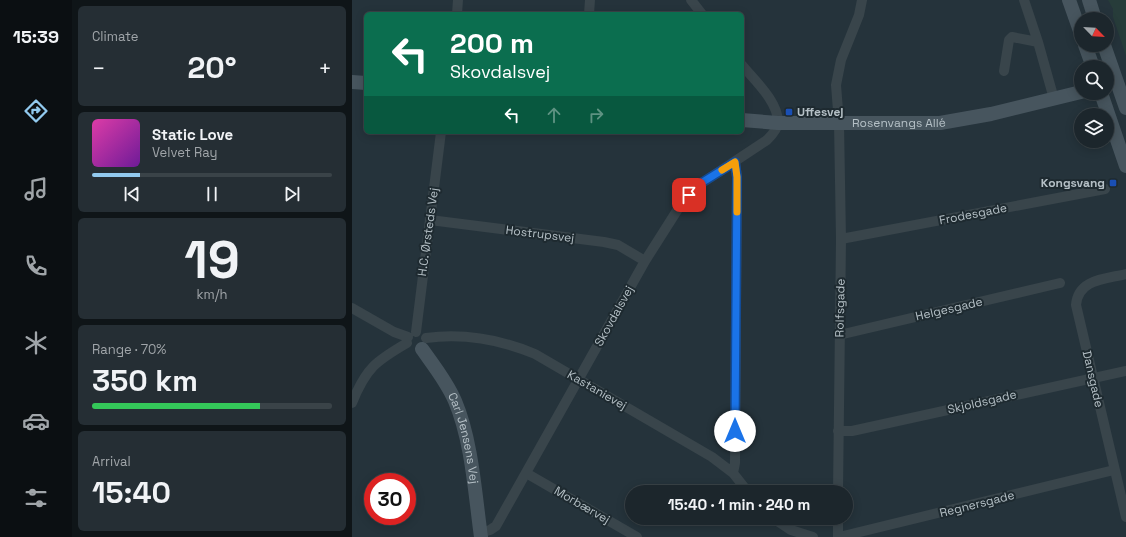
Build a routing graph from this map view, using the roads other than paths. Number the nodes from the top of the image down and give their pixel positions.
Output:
1 (458, 0) edge
2 (590, 0) edge
3 (691, 0) edge
4 (862, 0) edge
5 (1024, 0) edge
6 (1069, 0) edge
7 (1089, 0) edge
8 (457, 12) edge
9 (589, 12) edge
10 (700, 12) edge
11 (1093, 12) edge
12 (1074, 14) edge
13 (1038, 42) junction
14 (1106, 52) edge
15 (744, 68) edge
16 (1004, 71) dead end
17 (1116, 79) edge
18 (352, 82) edge
19 (364, 83) edge
20 (1074, 94) edge
21 (1054, 99) junction
22 (1104, 100) edge
23 (1126, 108) edge
24 (744, 120) edge
25 (778, 123) junction
26 (839, 124) junction
27 (441, 134) edge
28 (735, 162) junction
29 (1126, 166) edge
30 (1105, 189) dead end
31 (430, 220) junction
32 (840, 239) junction
33 (645, 261) junction
34 (1126, 274) edge
35 (1060, 283) dead end
36 (352, 308) edge
37 (839, 335) junction
38 (410, 337) junction
39 (424, 344) junction
40 (1126, 371) edge
41 (1092, 378) junction
42 (579, 380) junction
43 (352, 403) edge
44 (838, 432) junction
45 (1114, 470) junction
46 (526, 473) junction
47 (733, 473) junction
48 (742, 485) edge
49 (838, 485) edge
50 (1126, 517) edge
51 (783, 525) edge
52 (838, 525) edge
53 (480, 535) edge
54 (637, 537) edge
55 (813, 537) edge
56 (839, 537) edge

1 - 8 street
2 - 9 street
3 - 10 street
4 - 26 street
5 - 13 street
6 - 12 street
7 - 11 street
13 - 16 street
13 - 21 street
14 - 17 street
15 - 25 street
17 - 23 street
18 - 19 street
20 - 21 street, Rosenvangs Allé
21 - 26 street, Rosenvangs Allé
22 - 29 street
24 - 25 street, Rosenvangs Allé
25 - 26 street, Rosenvangs Allé
25 - 28 street, Skovdalsvej
26 - 32 street, Rolfsgade
27 - 31 street, H.C. Ørsteds Vej
28 - 33 street, Skovdalsvej
28 - 47 street
30 - 32 street, Frodesgade
31 - 33 street, Hostrupsvej
31 - 38 street, H.C. Ørsteds Vej
32 - 37 street, Rolfsgade
33 - 42 street, Skovdalsvej
34 - 41 street, Dansgade
35 - 37 street, Helgesgade
36 - 38 street
37 - 44 street, Rolfsgade
38 - 39 street
38 - 39 street
38 - 43 street
39 - 42 street, Kastanievej
39 - 53 street, Carl Jensens Vej
40 - 41 street, Skjoldsgade
41 - 44 street, Skjoldsgade
41 - 45 street, Dansgade
42 - 46 street, Skovdalsvej
42 - 47 street, Kastanievej
44 - 49 street, Rolfsgade
45 - 50 street, Dansgade
45 - 56 street, Regnersgade
46 - 53 street, Skovdalsvej
46 - 54 street, Morbærvej
47 - 48 street, Kastanievej
51 - 55 street
52 - 56 street

